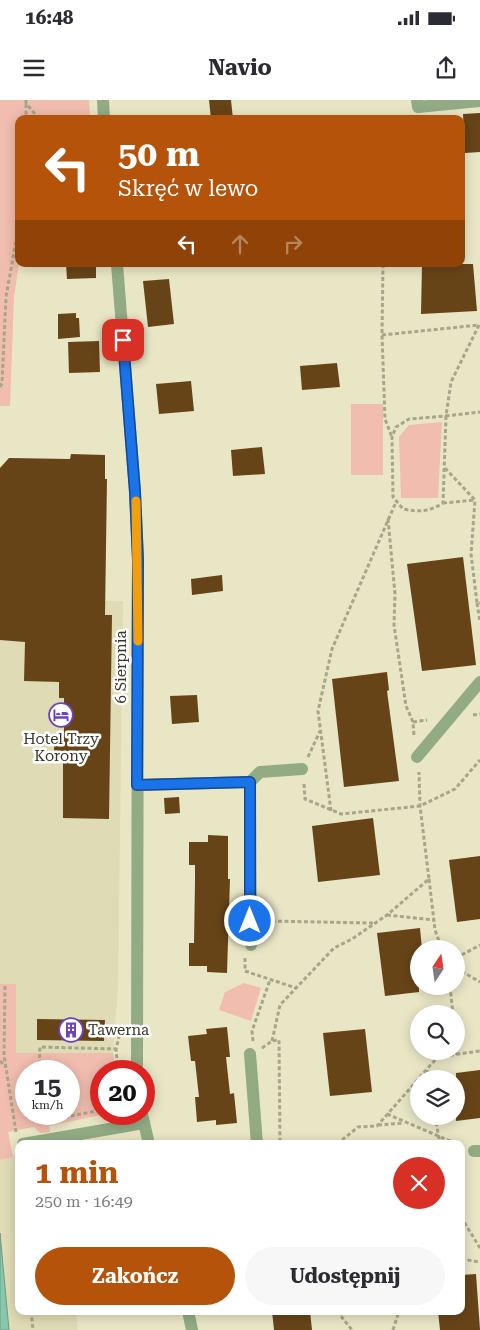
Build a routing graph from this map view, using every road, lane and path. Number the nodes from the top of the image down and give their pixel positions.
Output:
1 (103, 100) edge
2 (417, 100) edge
3 (26, 101) edge
4 (480, 101) edge
5 (26, 115) edge
6 (36, 115) edge
7 (104, 115) edge
8 (15, 246) edge
9 (117, 267) edge
10 (383, 267) edge
11 (480, 325) edge
12 (382, 335) junction
13 (0, 387) edge
14 (480, 412) edge
15 (446, 416) junction
16 (392, 437) junction
17 (444, 468) junction
18 (475, 500) junction
19 (396, 502) junction
20 (443, 503) junction
21 (388, 519) junction
22 (479, 603) edge
23 (480, 622) edge
24 (480, 682) edge
25 (320, 730) junction
26 (417, 757) junction
27 (480, 760) edge
28 (302, 769) junction
29 (250, 782) junction
30 (137, 785) junction
31 (420, 806) junction
32 (331, 811) junction
33 (429, 879) junction
34 (387, 915) junction
35 (434, 920) junction
36 (250, 921) junction
37 (374, 923) junction
38 (440, 940) edge
39 (251, 945) joint
40 (480, 945) edge
41 (465, 953) edge
42 (465, 973) edge
43 (270, 980) junction
44 (480, 982) edge
45 (6, 986) dead end
46 (296, 988) junction
47 (272, 1041) junction
48 (116, 1049) dead end
49 (480, 1051) edge
50 (252, 1054) junction
51 (465, 1054) edge
52 (39, 1060) edge
53 (137, 1060) edge
54 (434, 1060) edge
55 (0, 1061) edge
56 (6, 1067) junction
57 (427, 1069) joint
58 (386, 1114) junction
59 (406, 1122) junction
60 (111, 1125) edge
61 (145, 1125) edge
62 (436, 1125) edge
63 (377, 1126) junction
64 (438, 1136) junction
65 (18, 1140) edge
66 (42, 1140) edge
67 (148, 1140) edge
68 (257, 1140) edge
69 (280, 1140) edge
70 (342, 1140) edge
71 (439, 1140) edge
72 (447, 1140) edge
73 (465, 1224) edge
74 (480, 1248) edge
75 (465, 1260) edge
76 (480, 1262) edge
77 (31, 1315) edge
78 (189, 1315) edge
79 (340, 1315) edge
80 (398, 1315) edge
81 (33, 1330) edge
82 (192, 1330) edge
83 (352, 1330) edge
84 (393, 1330) edge

1 - 7 street
2 - 4 street
3 - 5 path
3 - 6 path
8 - 13 path
9 - 30 street, 6 Sierpnia
10 - 12 path
11 - 12 path
11 - 15 path
12 - 16 path
14 - 15 path
15 - 16 path
15 - 17 path
16 - 19 path
17 - 18 path
17 - 20 path
18 - 20 path
18 - 22 path
19 - 20 path
19 - 21 path
21 - 25 path
21 - 26 path
22 - 23 path
24 - 26 street
25 - 28 path
25 - 32 path
26 - 31 path
27 - 31 path
28 - 29 street
28 - 32 path
29 - 30 street
29 - 36 street
30 - 53 street, 6 Sierpnia
31 - 32 path
31 - 33 path
33 - 34 path
33 - 35 path
34 - 35 path
34 - 37 path
35 - 38 path
36 - 37 path
36 - 39 street
37 - 46 path
39 - 43 path
40 - 41 path
42 - 44 path
43 - 46 path
43 - 50 path
45 - 56 path
46 - 47 path
47 - 50 path
47 - 69 path
48 - 52 path
49 - 51 path
50 - 68 street
54 - 57 path
55 - 56 path
56 - 65 path
57 - 58 path
58 - 59 path
58 - 63 path
59 - 63 path
59 - 64 path
60 - 66 street
61 - 67 street
62 - 64 path
63 - 70 path
64 - 71 path
64 - 72 path
73 - 74 path
75 - 76 path
77 - 81 path
78 - 82 street
79 - 83 path
80 - 84 path

